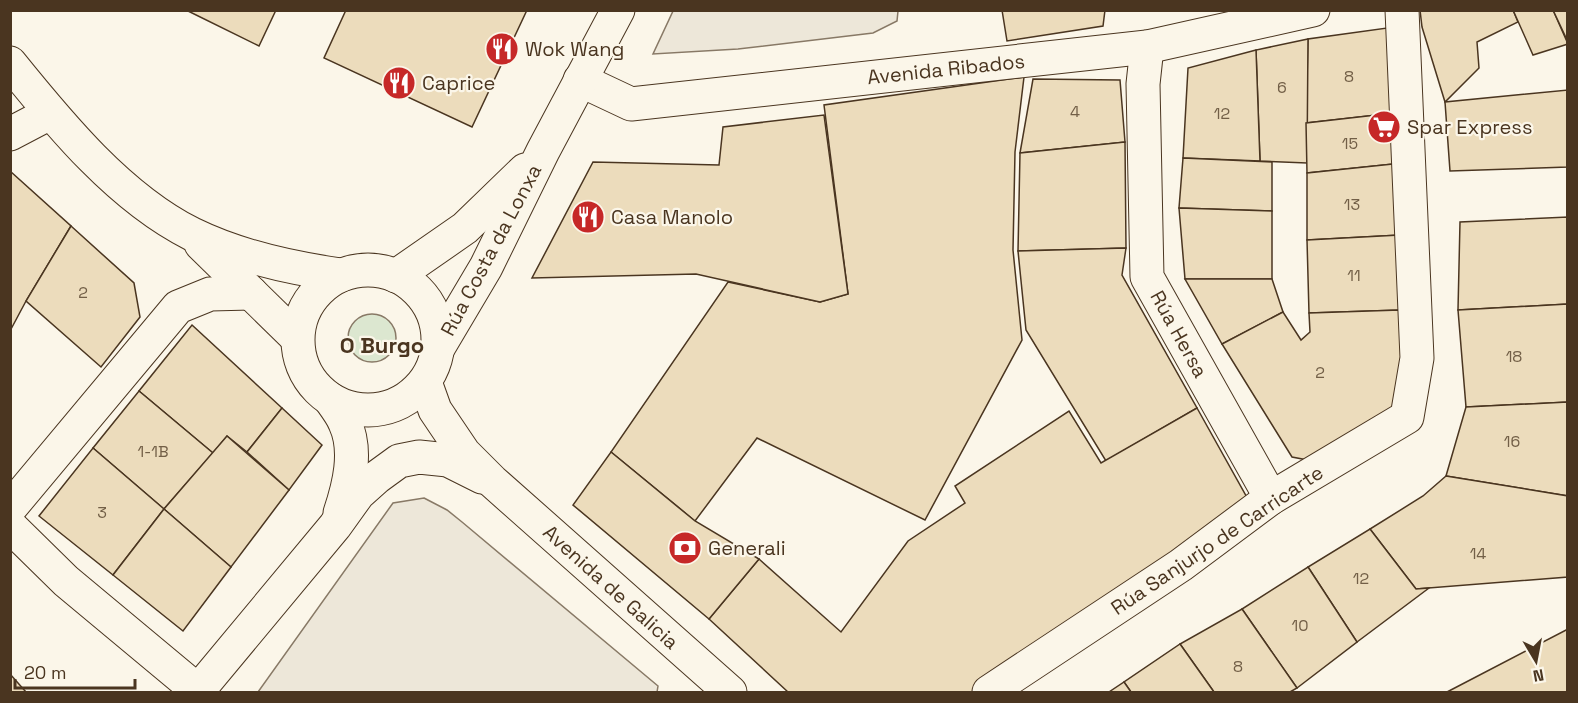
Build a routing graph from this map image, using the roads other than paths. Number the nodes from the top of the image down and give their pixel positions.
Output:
1 (618, 10) edge
2 (1314, 10) edge
3 (1402, 10) edge
4 (1147, 47) junction
5 (10, 63) edge
6 (580, 80) junction
7 (50, 113) junction
8 (10, 134) edge
9 (543, 152) junction
10 (192, 234) junction
11 (341, 275) junction
12 (396, 276) junction
13 (251, 293) junction
14 (297, 338) junction
15 (438, 348) junction
16 (425, 382) junction
17 (330, 399) junction
18 (492, 481) junction
19 (1271, 498) junction
20 (10, 508) edge
21 (10, 526) edge
22 (335, 526) junction
23 (197, 692) edge
24 (730, 693) edge
25 (989, 693) edge

1 - 6 street, Rúa Costa da Lonxa
2 - 4 street, Avenida Ribados
3 - 19 street, Rúa Sanjurjo de Carricarte
4 - 6 street, Avenida Ribados
4 - 19 street, Rúa Hersa
5 - 7 street
6 - 9 street, Rúa Costa da Lonxa
7 - 8 street
7 - 10 street
9 - 12 street, Rúa Costa da Lonxa
9 - 15 street, Rúa Costa da Lonxa
10 - 11 street
10 - 13 street
11 - 12 street
11 - 14 street
12 - 15 street
13 - 14 street
13 - 20 street
14 - 17 street
15 - 16 street
16 - 17 street
16 - 18 street
17 - 22 street
18 - 22 street
18 - 24 street, Avenida de Galicia
19 - 25 street, Rúa Sanjurjo de Carricarte
21 - 23 street
22 - 23 street

